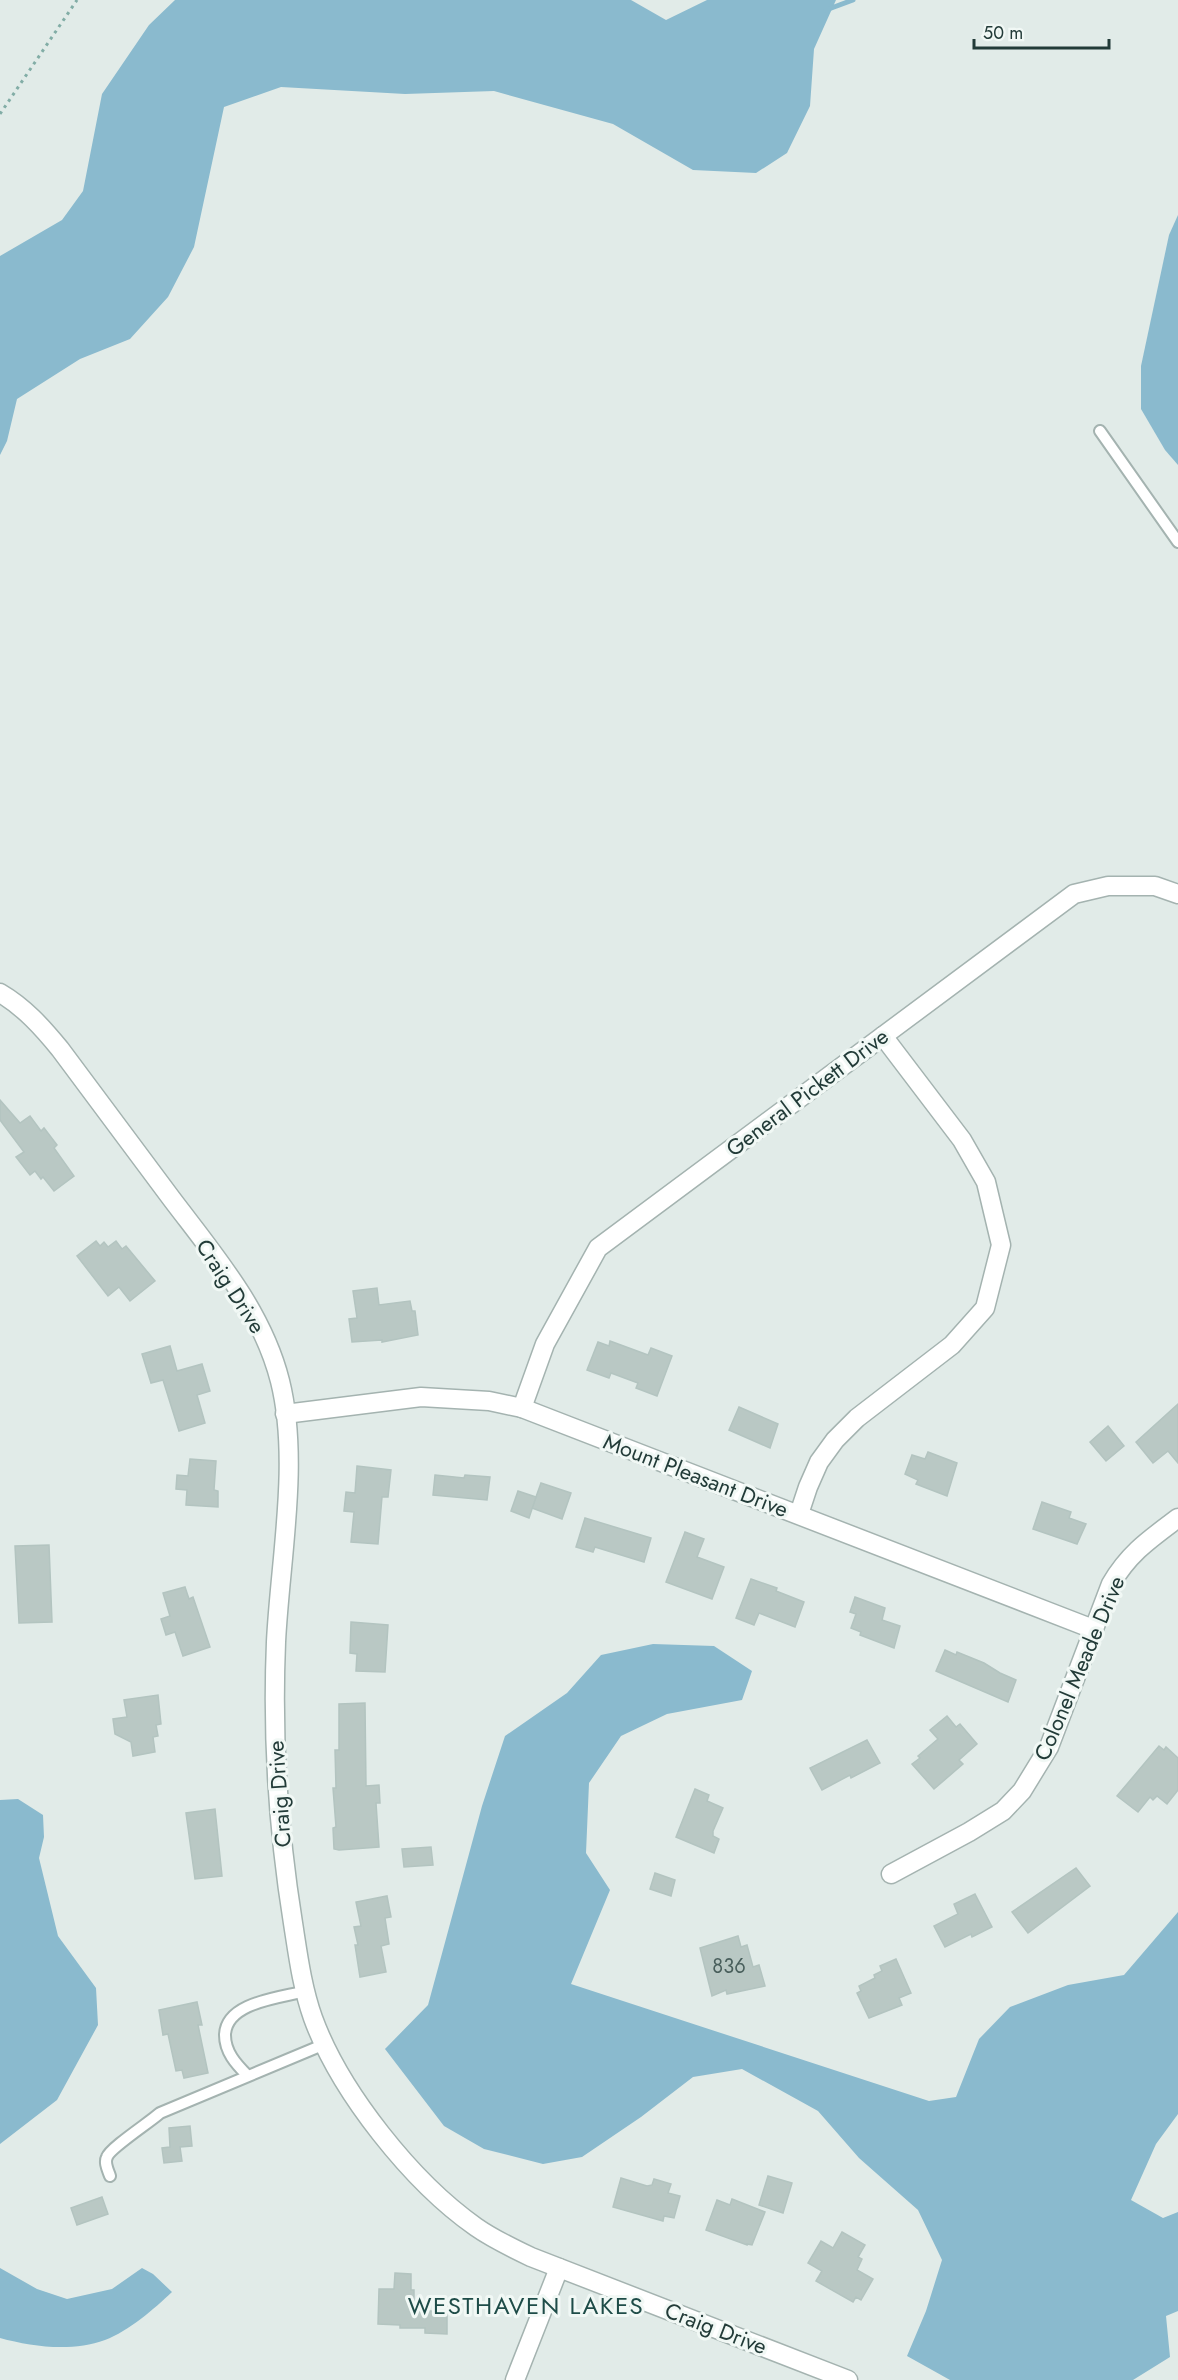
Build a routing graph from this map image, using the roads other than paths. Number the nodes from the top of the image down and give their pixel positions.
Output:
1 (1100, 431) dead end
2 (1178, 542) edge
3 (1178, 894) edge
4 (0, 993) edge
5 (883, 1036) junction
6 (522, 1408) junction
7 (285, 1414) junction
8 (799, 1514) junction
9 (1178, 1518) edge
10 (1093, 1629) junction
11 (891, 1874) dead end
12 (306, 1991) junction
13 (325, 2044) junction
14 (247, 2075) junction
15 (110, 2176) dead end
16 (559, 2268) junction
17 (515, 2380) edge
18 (848, 2380) edge

1 - 2 lane
3 - 5 street, General Pickett Drive
4 - 7 street, Craig Drive
5 - 6 street, General Pickett Drive
5 - 8 street
6 - 7 street, Mount Pleasant Drive
6 - 8 street, Mount Pleasant Drive
7 - 12 street, Craig Drive
8 - 10 street, Mount Pleasant Drive
9 - 10 street, Colonel Meade Drive
10 - 11 street, Colonel Meade Drive
12 - 13 street, Craig Drive
12 - 14 lane
13 - 14 lane
13 - 16 street, Craig Drive
14 - 15 lane
16 - 17 street
16 - 18 street, Craig Drive

